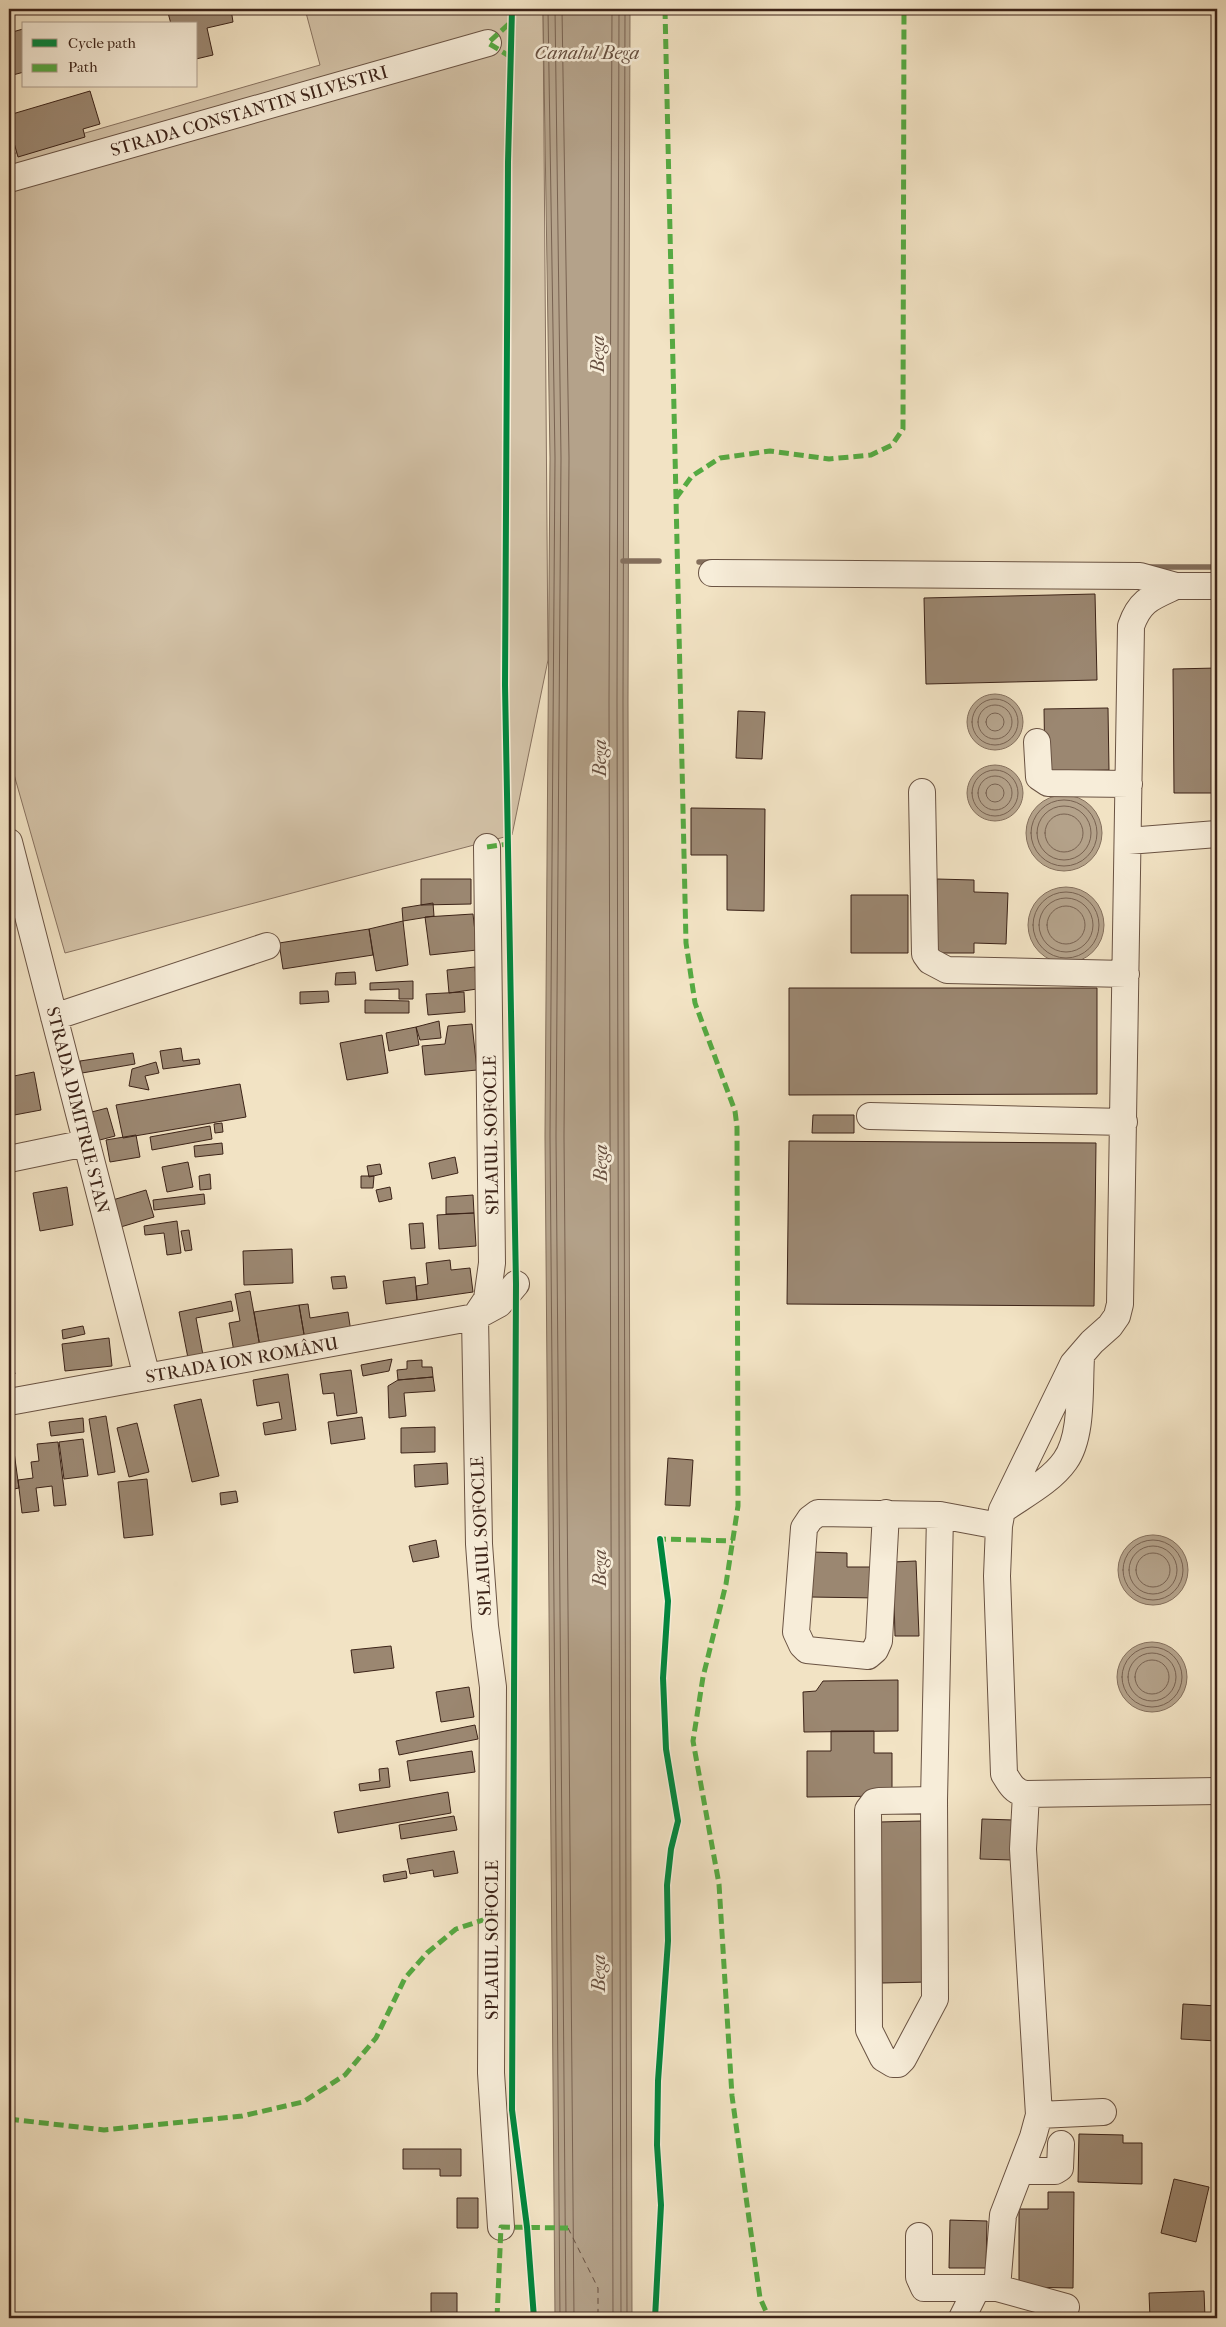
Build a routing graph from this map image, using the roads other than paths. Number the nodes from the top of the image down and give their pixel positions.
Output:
1 (488, 43) dead end
2 (9, 179) edge
3 (712, 573) dead end
4 (1176, 586) junction
5 (1217, 586) edge
6 (1037, 742) dead end
7 (1129, 784) junction
8 (922, 792) dead end
9 (1217, 834) edge
10 (1128, 841) junction
11 (9, 842) edge
12 (487, 847) dead end
13 (267, 946) dead end
14 (1126, 974) junction
15 (54, 1017) junction
16 (870, 1116) dead end
17 (1124, 1122) junction
18 (86, 1143) junction
19 (9, 1159) edge
20 (516, 1284) dead end
21 (475, 1317) junction
22 (1082, 1355) junction
23 (147, 1377) junction
24 (9, 1402) edge
25 (886, 1513) junction
26 (940, 1515) junction
27 (1001, 1518) junction
28 (1217, 1791) edge
29 (1026, 1794) junction
30 (934, 1800) junction
31 (1103, 2112) dead end
32 (1039, 2115) junction
33 (1061, 2144) dead end
34 (1020, 2171) junction
35 (501, 2228) dead end
36 (919, 2236) dead end
37 (987, 2288) junction
38 (1066, 2307) dead end
39 (962, 2318) edge

1 - 2 street, STRADA CONSTANTIN SILVESTRI
3 - 4 street
4 - 5 street
4 - 7 street
6 - 7 street
7 - 10 street
8 - 14 street
9 - 10 street
10 - 14 street
11 - 15 street, STRADA DIMITRIE STAN
12 - 21 street, SPLAIUL SOFOCLE
13 - 15 street
14 - 17 street
15 - 18 street, STRADA DIMITRIE STAN
16 - 17 street
17 - 22 street
18 - 19 street
18 - 23 street, STRADA DIMITRIE STAN
20 - 21 street, STRADA ION ROMÂNU
21 - 23 street, STRADA ION ROMÂNU
21 - 35 street, SPLAIUL SOFOCLE
22 - 27 street
22 - 27 street
23 - 24 street, STRADA ION ROMÂNU
25 - 25 street
25 - 26 street
26 - 27 street
26 - 30 street
27 - 29 street
28 - 29 street
29 - 32 street
30 - 30 street
31 - 32 street
32 - 34 street
33 - 34 street
34 - 37 street
36 - 37 street
37 - 38 street
37 - 39 street

